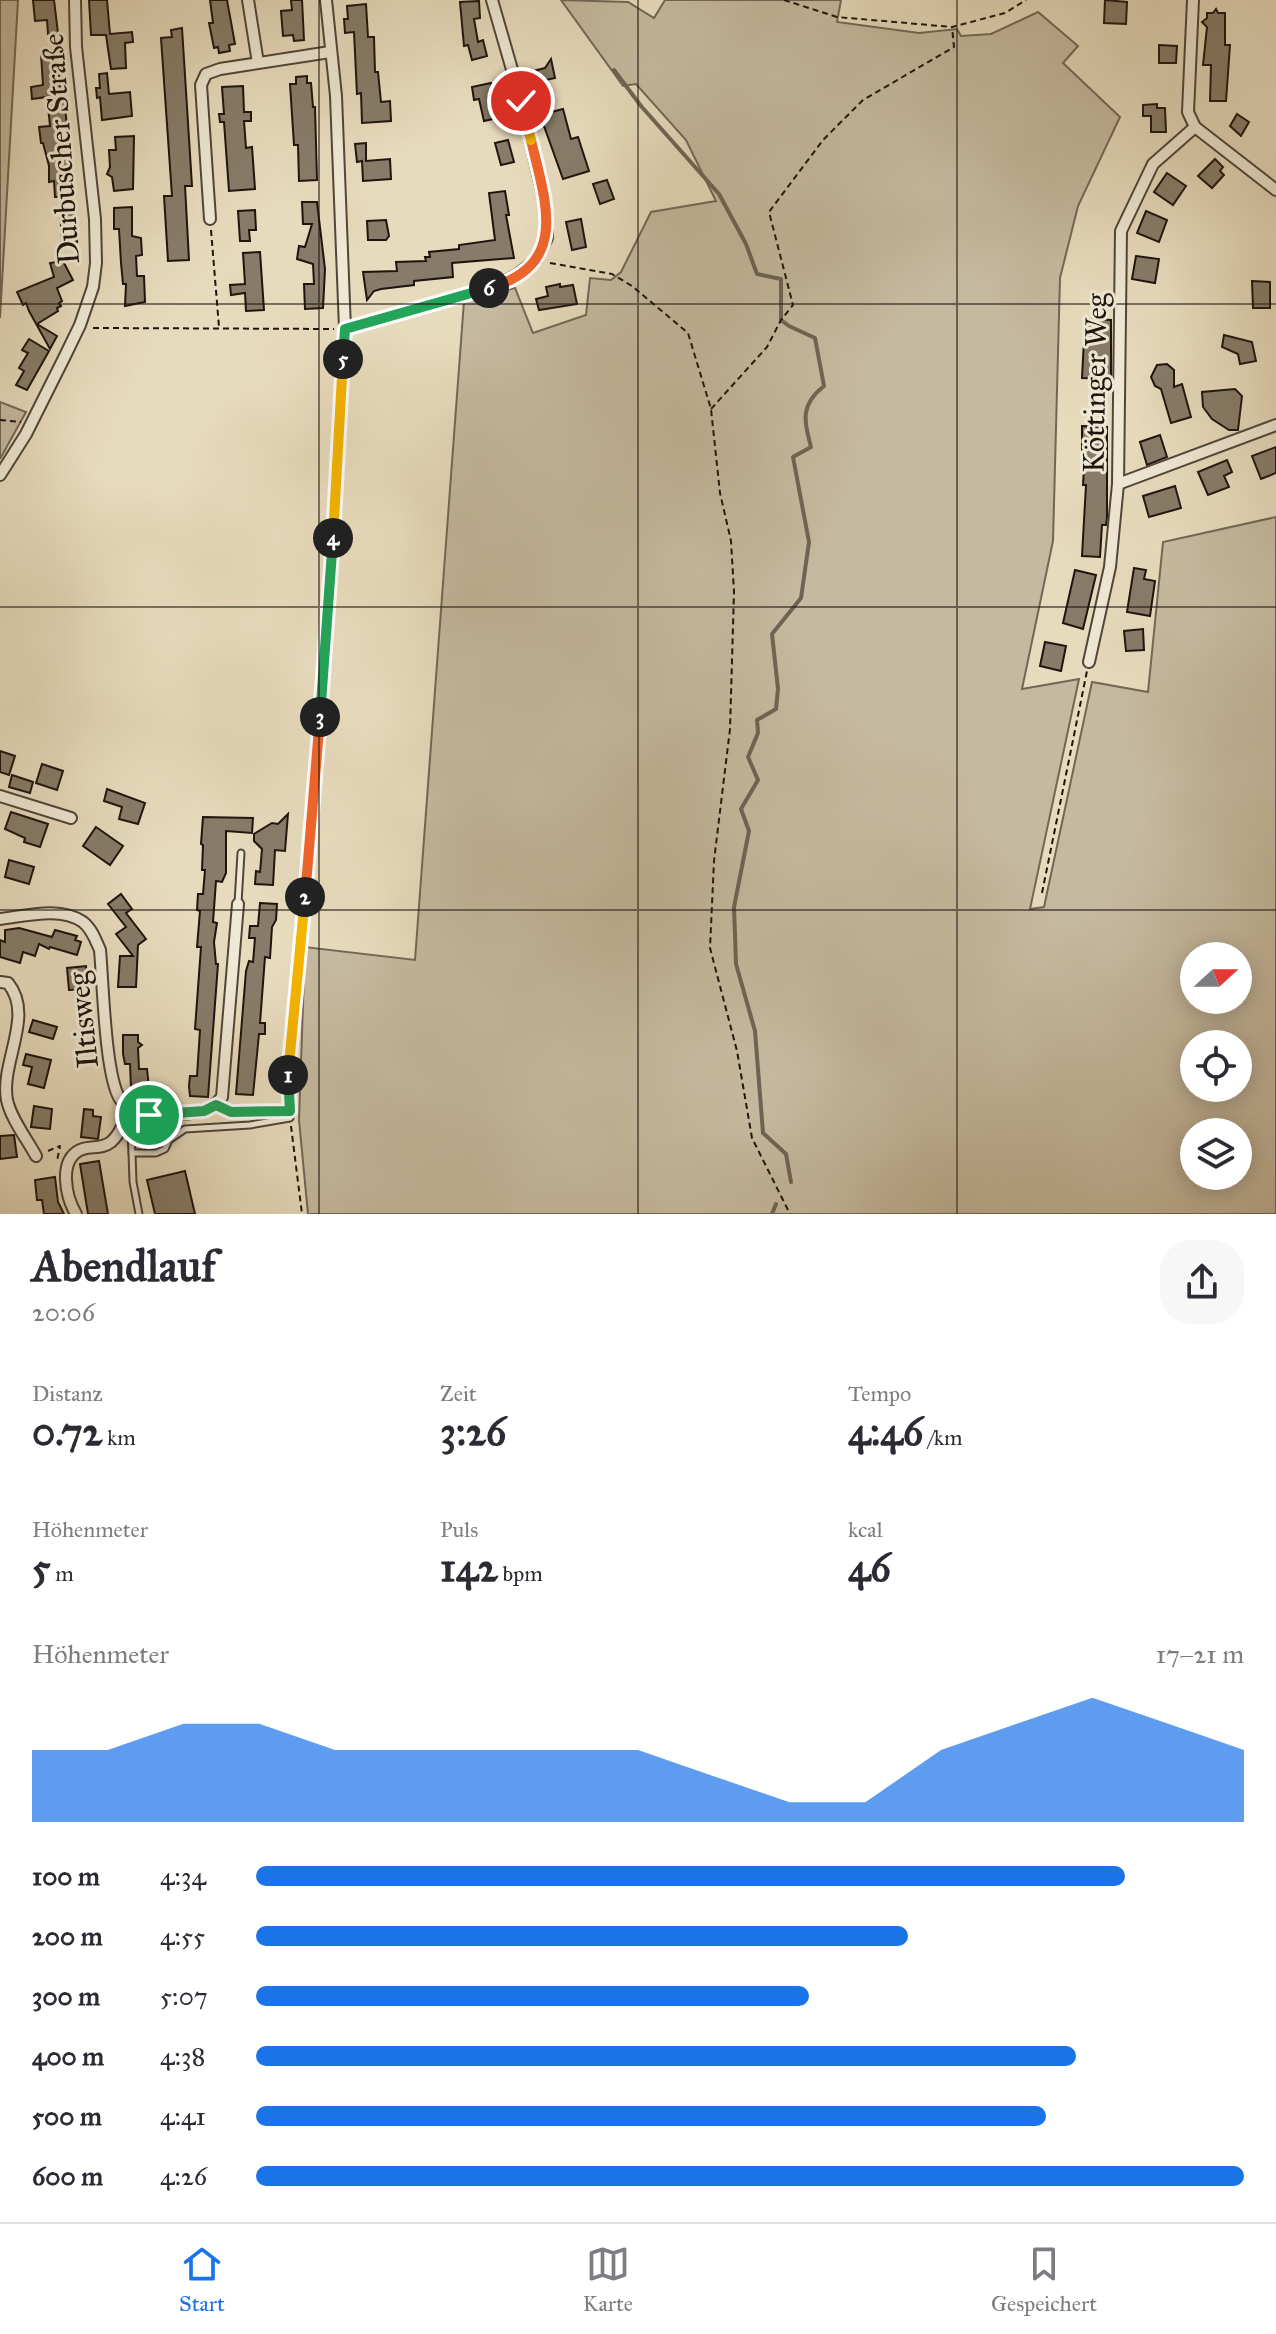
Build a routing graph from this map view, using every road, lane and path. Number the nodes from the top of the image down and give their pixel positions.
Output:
1 (75, 0) edge
2 (248, 0) edge
3 (326, 0) edge
4 (492, 0) edge
5 (784, 0) edge
6 (1026, 0) edge
7 (1193, 0) edge
8 (952, 27) junction
9 (330, 52) junction
10 (258, 63) junction
11 (1195, 127) junction
12 (1276, 190) edge
13 (210, 219) joint
14 (537, 259) junction
15 (80, 325) junction
16 (219, 329) junction
17 (345, 329) junction
18 (711, 409) junction
19 (0, 420) edge
20 (1276, 425) edge
21 (30, 426) junction
22 (0, 475) edge
23 (1118, 484) junction
24 (1089, 662) joint
25 (0, 796) edge
26 (71, 818) dead end
27 (241, 853) dead end
28 (1042, 893) dead end
29 (238, 904) joint
30 (0, 919) edge
31 (0, 982) edge
32 (216, 1105) junction
33 (129, 1108) junction
34 (275, 1112) dead end
35 (290, 1118) junction
36 (132, 1153) junction
37 (36, 1156) joint
38 (66, 1170) junction
39 (76, 1214) edge
40 (139, 1214) edge
41 (302, 1214) edge
42 (790, 1214) edge

1 - 15 street, Durbuscher Straße
2 - 10 street
3 - 9 street
4 - 14 street
5 - 8 path
6 - 8 path
7 - 11 street
8 - 18 path
9 - 10 street
9 - 17 street
10 - 13 street
11 - 12 street
11 - 23 street, Köttinger Weg
13 - 16 path
14 - 17 street
14 - 18 path
15 - 16 path
15 - 21 street, Durbuscher Straße
16 - 17 path
17 - 35 path
18 - 42 path
19 - 21 path
20 - 23 street
21 - 22 street, Durbuscher Straße
23 - 24 street, Köttinger Weg
24 - 28 path
25 - 26 street
27 - 29 lane
29 - 32 street
30 - 33 street, Iltisweg
31 - 37 street
32 - 33 street
32 - 34 path
33 - 36 lane
33 - 38 street
35 - 36 lane
35 - 41 path
36 - 40 lane
37 - 38 path
38 - 39 street

